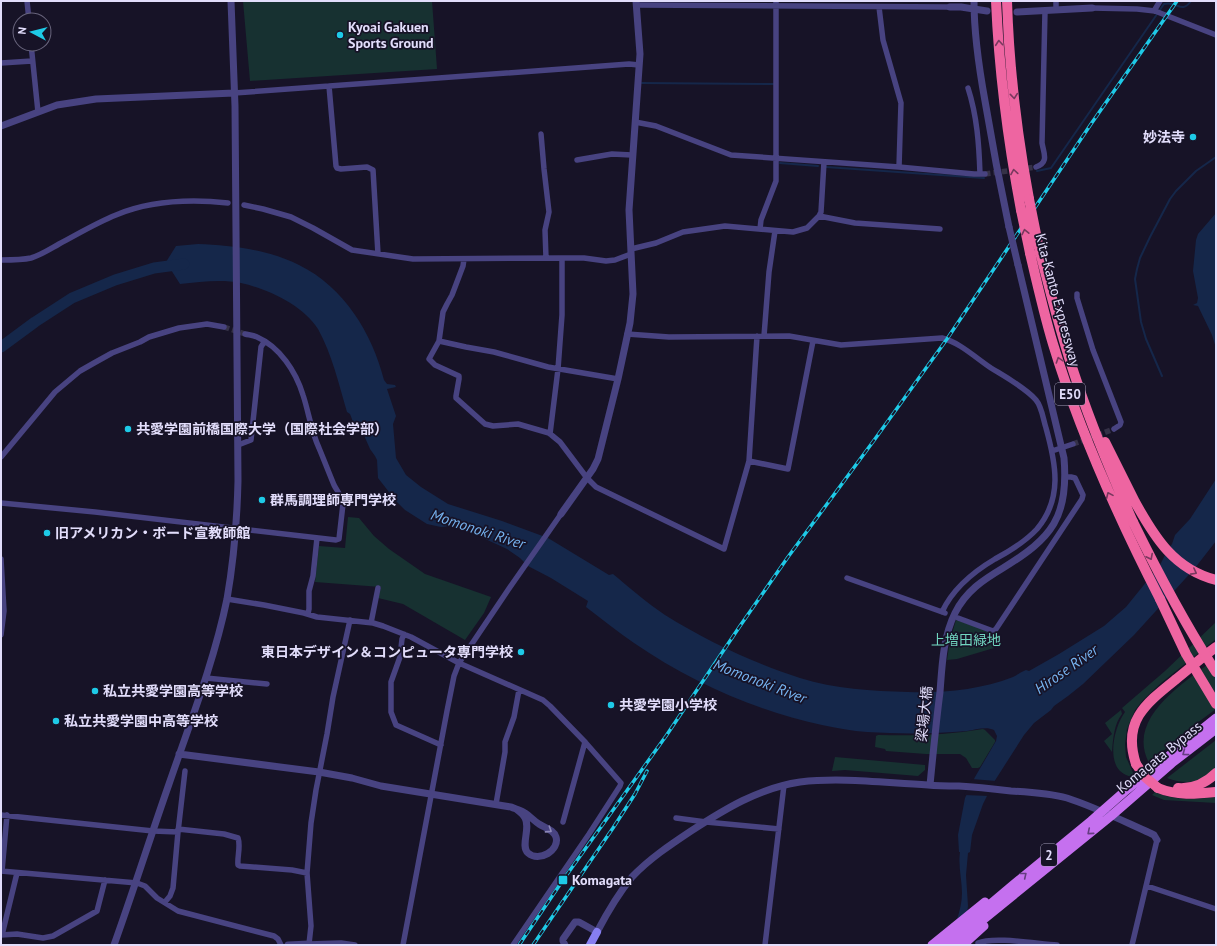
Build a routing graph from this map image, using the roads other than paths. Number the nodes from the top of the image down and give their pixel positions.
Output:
1 (27, 1) edge
2 (231, 1) edge
3 (974, 1) edge
4 (996, 1) edge
5 (1007, 1) edge
6 (1056, 1) edge
7 (1160, 1) edge
8 (636, 3) edge
9 (776, 3) edge
10 (860, 4) edge
11 (879, 7) junction
12 (950, 7) joint
13 (1092, 8) joint
14 (974, 9) junction
15 (1056, 10) junction
16 (987, 11) dead end
17 (1045, 11) junction
18 (1154, 11) junction
19 (28, 12) edge
20 (1017, 12) dead end
21 (1216, 35) edge
22 (31, 52) edge
23 (32, 61) junction
24 (1, 63) edge
25 (639, 64) junction
26 (329, 86) junction
27 (968, 88) dead end
28 (234, 93) junction
29 (38, 112) junction
30 (635, 122) junction
31 (1, 126) edge
32 (541, 134) dead end
33 (632, 155) junction
34 (777, 158) junction
35 (577, 160) dead end
36 (824, 162) junction
37 (899, 167) junction
38 (1036, 167) dead end
39 (228, 203) dead end
40 (244, 205) dead end
41 (819, 216) junction
42 (760, 229) junction
43 (940, 229) dead end
44 (775, 231) junction
45 (631, 252) junction
46 (378, 254) junction
47 (546, 258) junction
48 (562, 258) junction
49 (464, 259) junction
50 (1, 260) edge
51 (1077, 294) dead end
52 (224, 327) tunnel mouth
53 (245, 334) tunnel mouth
54 (627, 334) junction
55 (757, 336) junction
56 (764, 336) junction
57 (439, 341) junction
58 (813, 341) junction
59 (264, 342) junction
60 (1064, 342) junction
61 (558, 369) junction
62 (618, 380) junction
63 (1114, 429) dead end
64 (550, 434) junction
65 (1073, 444) tunnel mouth
66 (238, 445) junction
67 (1062, 448) junction
68 (1052, 450) junction
69 (1, 457) edge
70 (749, 461) junction
71 (1066, 477) junction
72 (587, 478) junction
73 (1, 503) edge
74 (562, 514) joint
75 (237, 528) junction
76 (317, 538) junction
77 (1, 559) edge
78 (847, 578) dead end
79 (1216, 580) edge
80 (378, 588) dead end
81 (226, 599) junction
82 (1160, 599) junction
83 (308, 614) junction
84 (958, 618) dead end
85 (350, 620) junction
86 (371, 623) junction
87 (404, 634) junction
88 (1, 635) edge
89 (1216, 646) edge
90 (1216, 653) edge
91 (459, 663) junction
92 (1216, 672) edge
93 (206, 678) junction
94 (267, 684) dead end
95 (519, 690) junction
96 (1216, 692) edge
97 (1216, 704) edge
98 (1216, 718) edge
99 (1216, 729) edge
100 (585, 742) junction
101 (441, 745) junction
102 (179, 754) junction
103 (1138, 763) junction
104 (185, 772) dead end
105 (319, 772) junction
106 (1216, 773) edge
107 (784, 785) junction
108 (930, 786) junction
109 (1160, 786) junction
110 (1216, 792) edge
111 (432, 794) junction
112 (496, 804) junction
113 (516, 809) junction
114 (1101, 812) junction
115 (4, 815) edge
116 (1111, 816) junction
117 (676, 818) dead end
118 (563, 822) dead end
119 (706, 822) junction
120 (779, 829) junction
121 (153, 831) junction
122 (178, 831) junction
123 (1157, 840) joint
124 (1, 871) edge
125 (17, 873) junction
126 (307, 873) junction
127 (104, 880) junction
128 (137, 883) junction
129 (1146, 886) junction
130 (165, 902) junction
131 (1216, 909) edge
132 (597, 932) junction
133 (2, 935) edge
134 (971, 940) edge
135 (942, 941) edge
136 (309, 944) junction
137 (1036, 944) edge
138 (114, 945) edge
139 (281, 945) edge
140 (288, 945) edge
141 (355, 945) edge
142 (403, 945) edge
143 (513, 945) edge
144 (566, 945) edge
145 (590, 945) edge
146 (765, 945) edge
147 (932, 945) edge
148 (952, 945) edge
149 (1057, 945) edge
150 (1132, 945) edge

1 - 19 street
2 - 28 street
3 - 14 street, 梁場大橋
82 -> 4 highway, Kita-Kanto Expressway / E50, bridge
5 -> 60 highway, Kita-Kanto Expressway / E50, bridge
6 - 15 street
7 - 18 street
8 - 9 street
8 - 25 street
9 - 10 street
9 - 34 street
10 - 11 street
11 - 12 street
11 - 37 street
12 - 14 street
13 - 15 street
13 - 18 street
14 - 16 street
14 - 67 street, 梁場大橋, bridge
15 - 17 street
17 - 20 street
17 - 38 street
18 - 21 street
22 - 23 street
23 - 24 street
23 - 29 street
25 - 26 street
25 - 30 street
26 - 28 street
26 - 46 street
27 - 37 street
28 - 29 street
28 - 66 street
29 - 31 street
30 - 33 street
30 - 34 street
32 - 47 street
33 - 35 street
33 - 45 street
34 - 36 street
34 - 42 street
36 - 37 street
36 - 41 street
39 - 50 street
40 - 46 street
41 - 43 street
41 - 44 street
42 - 44 street
42 - 45 street
44 - 56 street
45 - 48 street
45 - 54 street
46 - 49 street
47 - 48 street
47 - 49 street
48 - 61 street
49 - 57 street
51 - 63 street
52 - 69 street
53 - 59 street
54 - 55 street
54 - 62 street
55 - 56 street
55 - 70 street
56 - 58 street
57 - 61 street
57 - 64 street
58 - 68 street
58 - 70 street
59 - 66 street
59 - 76 street
60 -> 79 highway
60 -> 92 highway, Kita-Kanto Expressway / E50, bridge
61 - 62 street
61 - 64 street
62 - 72 street
64 - 72 street
65 - 67 street
66 - 75 street
67 - 68 street
67 - 71 street, 梁場大橋
68 - 78 street
70 - 72 street
71 - 84 street
71 - 108 street, 梁場大橋
72 - 74 street
73 - 75 street
74 - 91 street
75 - 76 street
75 - 81 street
76 - 83 street
77 - 88 street
80 - 86 street
81 - 83 street
81 - 93 street
82 - 96 highway, Kita-Kanto Expressway / E50, bridge
82 - 97 highway, bridge
83 - 85 street
85 - 86 street
85 - 105 street
86 - 87 street
87 - 91 street
87 - 101 street
89 - 103 highway
90 - 103 highway
91 - 95 street
91 - 101 street
93 - 94 street
93 - 102 street
95 - 100 street
95 - 112 street
98 - 114 main road, 2
99 -> 116 main road, 2
100 - 118 street
100 - 143 street
101 - 111 street
102 - 105 street
102 - 121 street
103 - 109 highway
104 - 122 street
105 - 111 street
105 - 126 street
106 - 109 highway
107 - 108 street
107 - 119 street
107 - 120 street
108 - 114 street
109 - 110 highway
111 - 112 street
111 - 142 street
112 - 113 street
113 -> 113 street
114 - 116 street
135 -> 114 main road, 2
115 - 121 street
115 - 124 street
116 - 123 street
116 -> 134 main road, 2
117 - 119 street
119 - 120 street
119 - 132 street
120 - 146 street
121 - 122 street
121 - 128 street
122 - 126 street
122 - 130 street
123 - 129 street
124 - 125 street
125 - 127 street
125 - 133 street
126 - 136 street
127 - 128 street
127 - 133 street
128 - 130 street
128 - 138 street
129 - 131 street
129 - 150 street
130 - 139 street
132 - 144 street
132 - 145 main road
134 - 137 street
134 - 148 main road, 2
135 - 147 main road, 2
136 - 140 street
136 - 141 street
137 - 149 street

